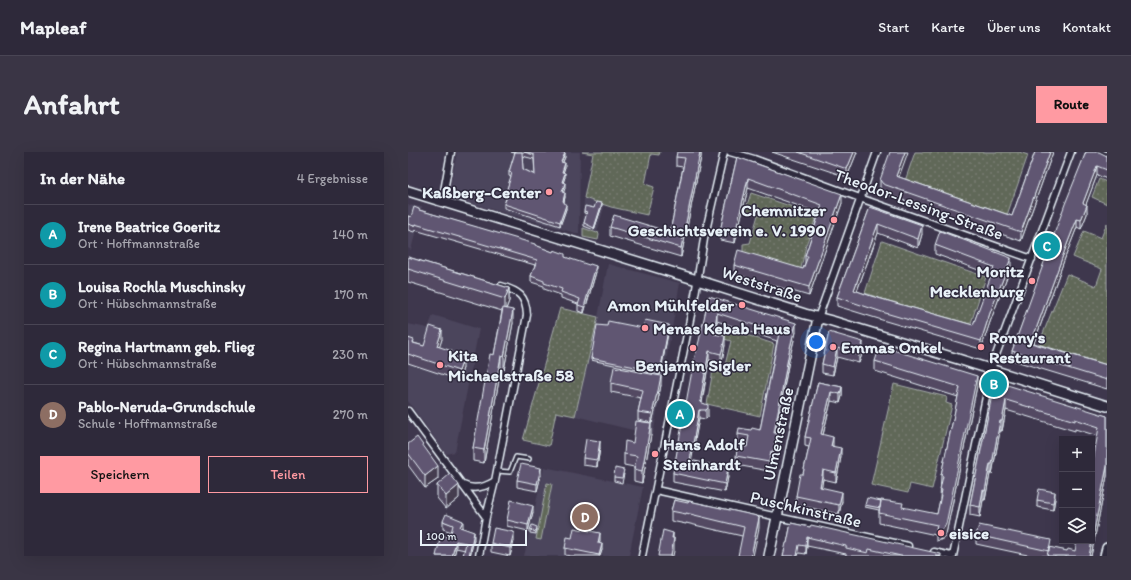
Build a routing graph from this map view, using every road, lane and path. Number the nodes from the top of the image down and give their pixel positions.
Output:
1 (451, 152) edge
2 (724, 152) edge
3 (730, 152) edge
4 (877, 152) edge
5 (1071, 152) edge
6 (1099, 152) edge
7 (1107, 156) edge
8 (408, 191) edge
9 (860, 198) junction
10 (442, 202) junction
11 (1032, 259) junction
12 (697, 280) junction
13 (494, 284) edge
14 (818, 318) junction
15 (991, 370) junction
16 (1107, 406) edge
17 (408, 411) edge
18 (529, 459) dead end
19 (497, 471) junction
20 (495, 481) junction
21 (461, 484) junction
22 (656, 490) junction
23 (486, 518) junction
24 (777, 518) junction
25 (912, 547) edge
26 (1107, 548) edge
27 (928, 551) edge
28 (480, 556) edge
29 (642, 556) edge
30 (769, 556) edge
31 (952, 556) edge
32 (1105, 556) edge

1 - 10 street
2 - 12 street
3 - 9 street, Theodor-Lessing-Straße
4 - 9 street
5 - 11 street
6 - 7 street
8 - 10 street, Weststraße
9 - 11 street, Theodor-Lessing-Straße
9 - 14 street
10 - 12 street, Weststraße
11 - 15 street
12 - 14 street, Weststraße
12 - 22 street
13 - 19 street
14 - 15 street, Weststraße
14 - 24 street, Ulmenstraße
15 - 16 street, Weststraße
15 - 31 street
17 - 21 street
18 - 19 lane
19 - 20 street
20 - 21 street
20 - 23 street
21 - 23 street
22 - 24 street, Puschkinstraße
22 - 29 street
23 - 28 street
24 - 25 street, Puschkinstraße
24 - 30 street, Ulmenstraße
26 - 32 street
27 - 31 street

